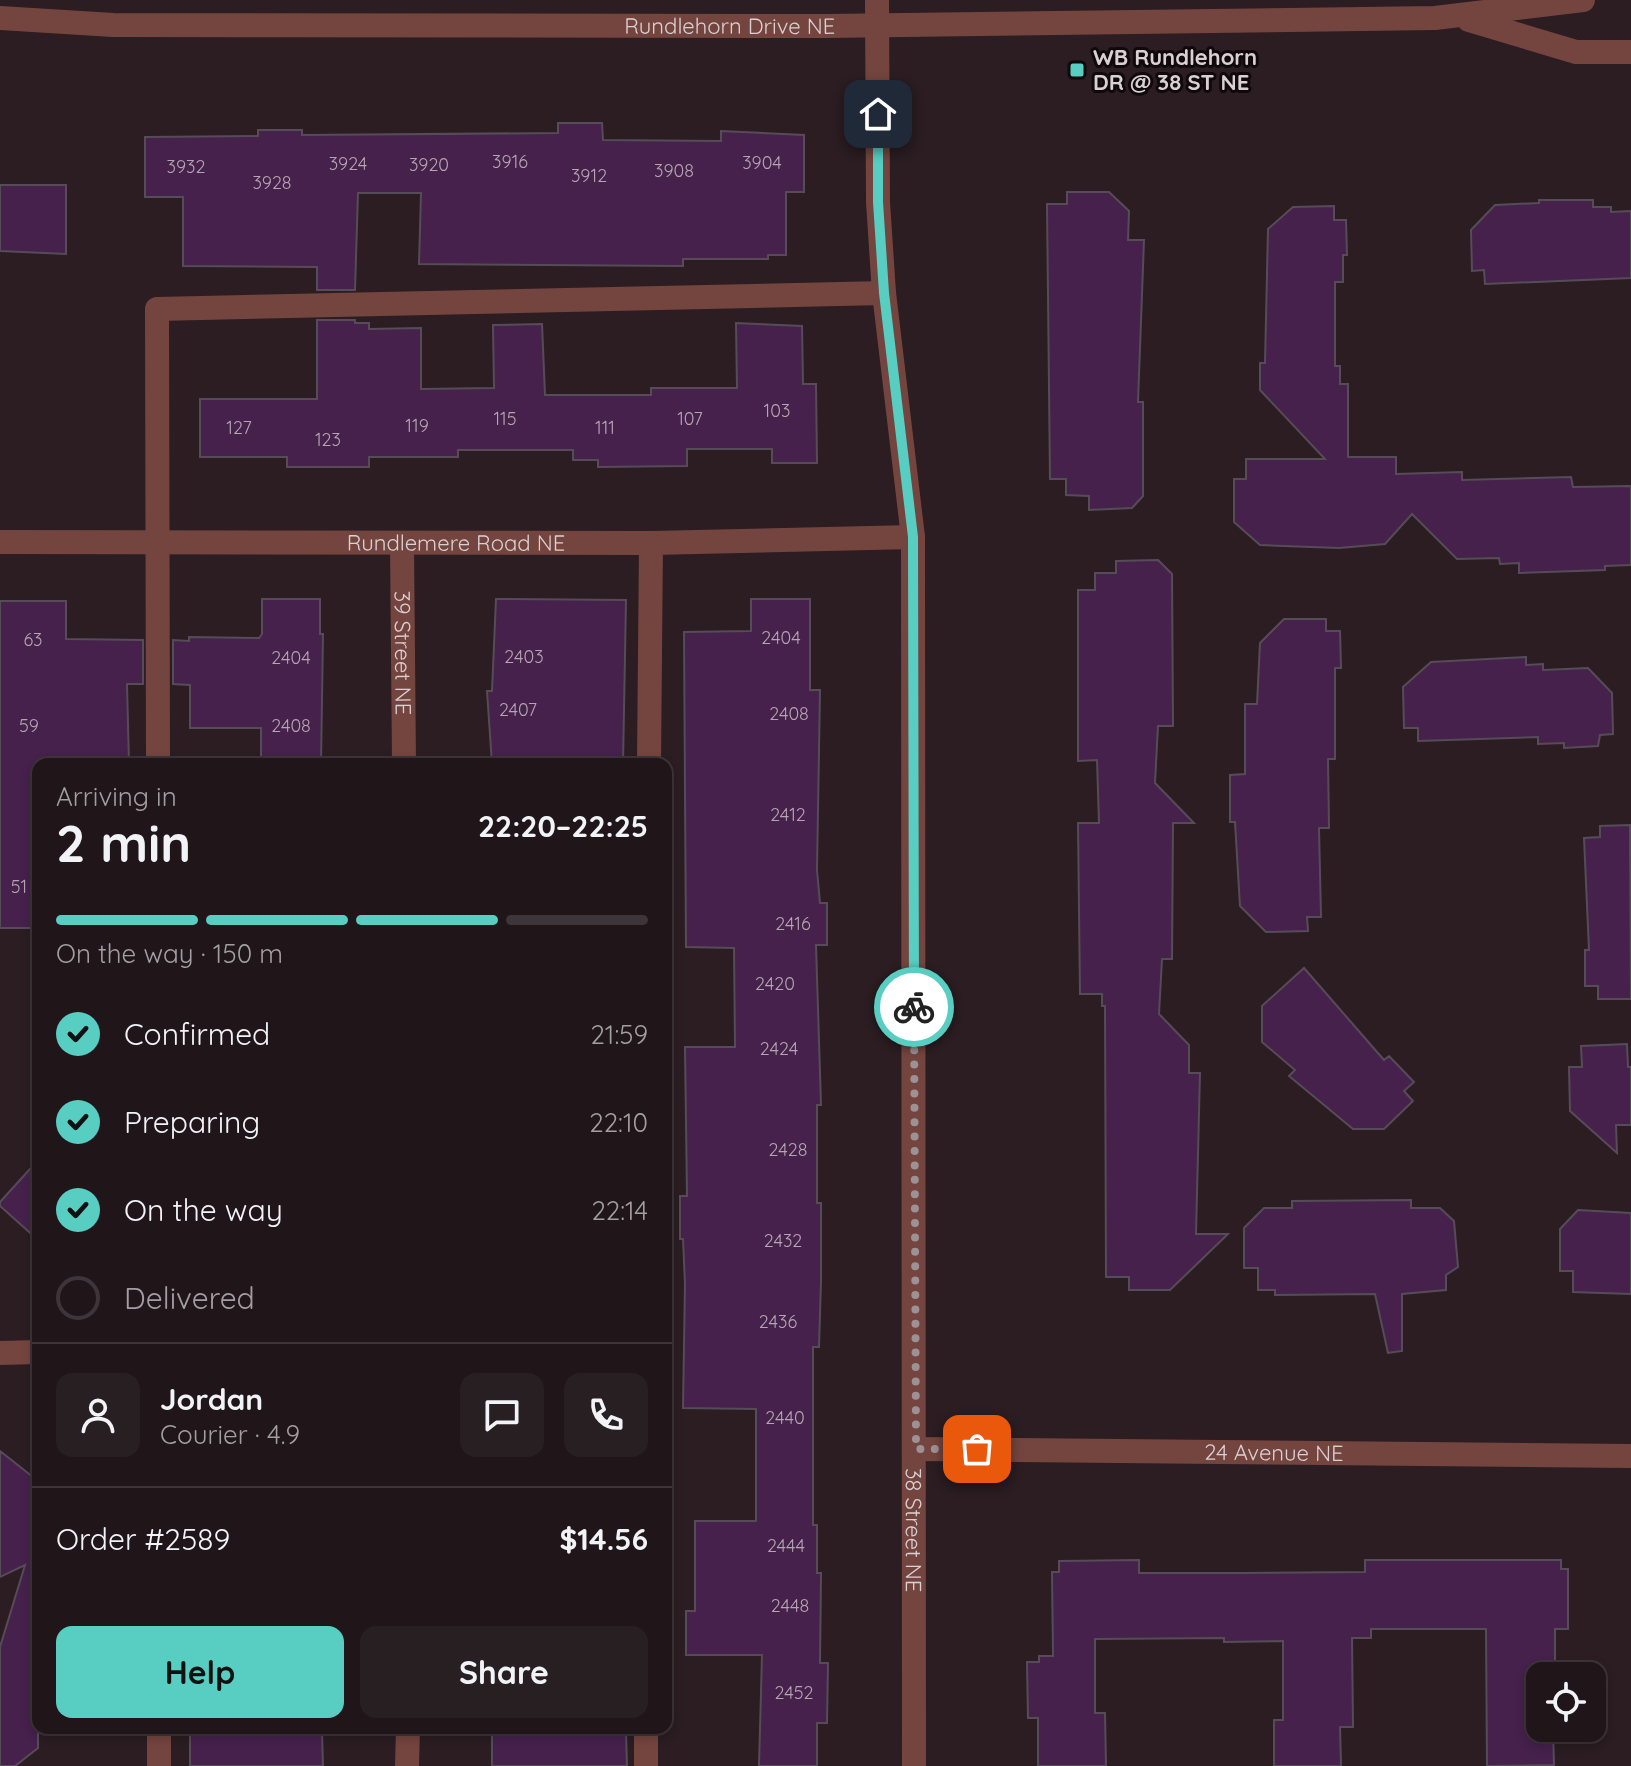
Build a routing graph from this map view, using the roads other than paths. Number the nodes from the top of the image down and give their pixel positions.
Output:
1 (1583, 0) edge
2 (878, 12) edge
3 (1459, 17) junction
4 (0, 18) edge
5 (1631, 52) edge
6 (884, 293) junction
7 (913, 537) junction
8 (0, 542) edge
9 (155, 542) junction
10 (402, 543) junction
11 (651, 543) junction
12 (158, 758) edge
13 (404, 758) edge
14 (649, 758) edge
15 (32, 1352) edge
16 (0, 1353) edge
17 (916, 1449) junction
18 (1631, 1456) edge
19 (159, 1734) edge
20 (408, 1734) edge
21 (646, 1734) edge
22 (159, 1766) edge
23 (407, 1766) edge
24 (646, 1766) edge
25 (914, 1766) edge

1 - 3 street, Rundlehorn Drive NE
2 - 3 street, Rundlehorn Drive NE
2 - 4 street, Rundlehorn Drive NE
2 - 6 street, 38 Street NE
3 - 5 street, Rundlehorn Drive NE
6 - 7 street, 38 Street NE
6 - 9 street
7 - 11 street, Rundlemere Road NE
7 - 17 street, 38 Street NE
8 - 9 street, Rundlemere Road NE
9 - 10 street, Rundlemere Road NE
9 - 12 street
10 - 11 street, Rundlemere Road NE
10 - 13 street, 39 Street NE
11 - 14 street
15 - 16 street
17 - 18 street, 24 Avenue NE
17 - 25 street, 38 Street NE
19 - 22 street
20 - 23 street
21 - 24 street

